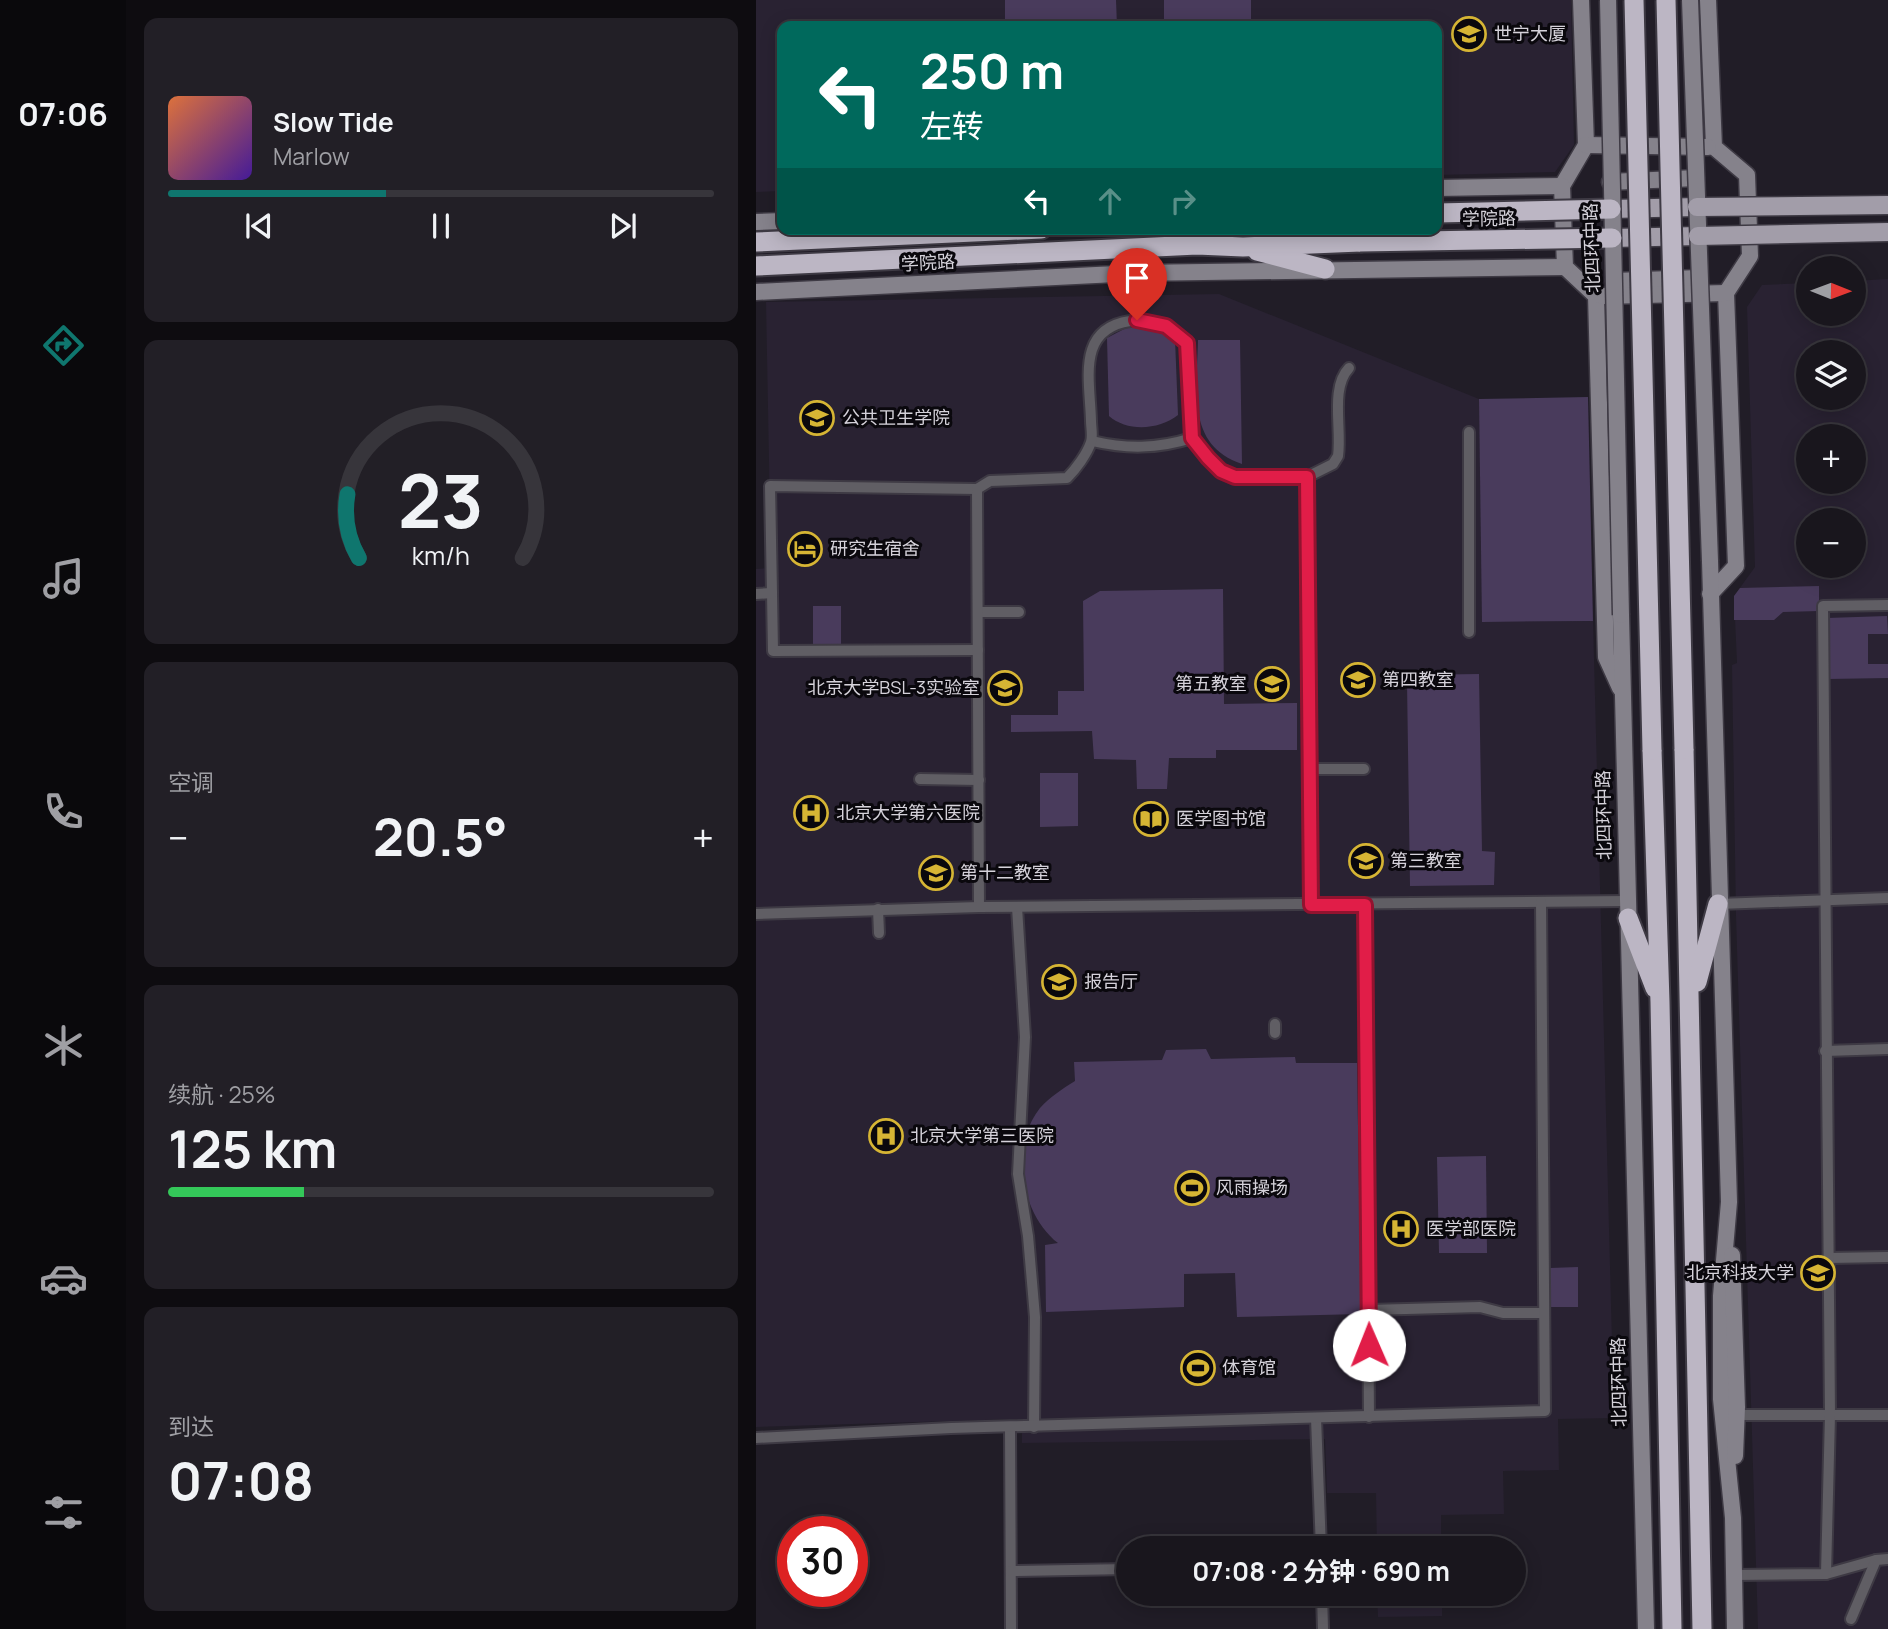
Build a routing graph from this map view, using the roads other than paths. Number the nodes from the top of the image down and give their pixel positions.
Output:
1 (1581, 0) edge
2 (1608, 0) edge
3 (1634, 0) edge
4 (1667, 0) edge
5 (1690, 0) edge
6 (1708, 0) edge
7 (1586, 145) junction
8 (1714, 147) junction
9 (1696, 178) junction
10 (1610, 182) junction
11 (1562, 187) junction
12 (1442, 188) edge
13 (1888, 205) edge
14 (1697, 206) junction
15 (1611, 209) junction
16 (1442, 213) edge
17 (777, 221) edge
18 (756, 222) edge
19 (1888, 232) edge
20 (909, 235) edge
21 (1698, 236) junction
22 (1612, 238) junction
23 (756, 242) edge
24 (1243, 247) junction
25 (756, 266) edge
26 (1565, 267) junction
27 (1325, 269) junction
28 (1136, 273) junction
29 (1699, 278) junction
30 (1614, 281) junction
31 (756, 292) edge
32 (1726, 293) junction
33 (1596, 296) junction
34 (1137, 320) junction
35 (1349, 368) dead end
36 (1469, 432) dead end
37 (1192, 438) junction
38 (1091, 442) junction
39 (1307, 477) junction
40 (977, 489) junction
41 (772, 593) junction
42 (756, 594) edge
43 (1710, 594) junction
44 (1888, 605) edge
45 (978, 612) junction
46 (1019, 612) dead end
47 (1469, 632) dead end
48 (978, 650) junction
49 (1623, 697) junction
50 (1308, 769) junction
51 (1364, 769) dead end
52 (920, 779) dead end
53 (979, 780) junction
54 (1888, 898) edge
55 (1823, 900) junction
56 (1541, 902) junction
57 (1718, 904) junction
58 (1311, 905) junction
59 (1365, 905) junction
60 (979, 907) junction
61 (1017, 907) junction
62 (878, 909) junction
63 (1627, 909) junction
64 (756, 915) edge
65 (879, 933) dead end
66 (1660, 1002) junction
67 (1691, 1003) junction
68 (1888, 1049) edge
69 (1825, 1051) junction
70 (1728, 1202) junction
71 (1888, 1257) edge
72 (1828, 1258) junction
73 (1474, 1304) dead end
74 (1410, 1305) dead end
75 (1369, 1310) junction
76 (1544, 1313) junction
77 (1737, 1415) junction
78 (1830, 1415) junction
79 (1888, 1415) edge
80 (1317, 1418) junction
81 (1369, 1418) junction
82 (1010, 1427) junction
83 (1034, 1427) junction
84 (756, 1438) edge
85 (1733, 1518) junction
86 (1321, 1536) edge
87 (1888, 1559) edge
88 (1876, 1560) junction
89 (1116, 1569) edge
90 (1011, 1571) junction
91 (1826, 1574) junction
92 (1734, 1575) junction
93 (1322, 1606) edge
94 (1852, 1619) dead end
95 (1011, 1629) edge
96 (1323, 1629) edge
97 (1646, 1629) edge
98 (1672, 1629) edge
99 (1702, 1629) edge
100 (1735, 1629) edge

1 - 7 street
2 - 10 street, 北四环中路, bridge
3 - 66 highway, bridge
4 - 67 highway, bridge
5 - 9 street, bridge
6 - 8 street
7 - 8 street
7 - 11 street
8 - 32 street
9 - 10 street, bridge
9 - 14 street, bridge
10 - 15 street, 北四环中路, bridge
11 - 12 street, 学院路
11 - 26 street
13 - 14 main road, 学院路, bridge
14 - 15 main road, 学院路, bridge
14 - 21 street, bridge
15 - 16 highway, 学院路, bridge
15 - 22 street, 北四环中路, bridge
17 - 18 street
19 - 21 main road, 学院路, bridge
20 - 23 highway, 学院路
21 - 22 main road, 学院路, bridge
21 - 29 street, bridge
22 - 24 highway, 学院路, bridge
22 - 30 street, 北四环中路, bridge
24 - 25 highway, 学院路
24 - 27 highway
26 - 27 street, 学院路
26 - 33 street
27 - 28 street, 学院路
28 - 31 street, 学院路
28 - 34 street
29 - 30 street, bridge
29 - 43 street, bridge
30 - 49 street, 北四环中路, bridge
32 - 33 street
32 - 43 street
33 - 49 street
34 - 37 street
34 - 38 street
35 - 39 street
36 - 47 street
37 - 38 street
37 - 39 street
38 - 40 street
39 - 50 street
40 - 41 street
40 - 45 street
41 - 42 street
41 - 48 street
43 - 57 street
44 - 55 street
45 - 46 street
45 - 48 street
48 - 53 street
49 - 63 street, 北四环中路
50 - 51 street
50 - 58 street
52 - 53 street
53 - 60 street
54 - 55 street
55 - 57 street
55 - 69 street
56 - 59 street
56 - 63 street
56 - 76 street
57 - 67 highway
57 - 70 street
58 - 59 street
58 - 61 street
59 - 75 street
60 - 61 street
60 - 62 street
61 - 83 street
62 - 64 street
62 - 65 street
63 - 66 highway
63 - 97 street, 北四环中路
66 - 98 highway
67 - 99 highway
68 - 69 street
69 - 72 street
70 - 77 street
70 - 85 street
71 - 72 street
72 - 78 street
73 - 74 street
75 - 76 street
75 - 81 street
76 - 81 street
77 - 78 street
77 - 85 street
78 - 79 street
78 - 91 street
80 - 81 street
80 - 83 street
80 - 86 street
82 - 83 street
82 - 84 street
82 - 90 street
85 - 92 street
87 - 88 street
88 - 91 street
88 - 94 street
89 - 90 street
90 - 95 street
91 - 92 street
92 - 100 street
93 - 96 street

